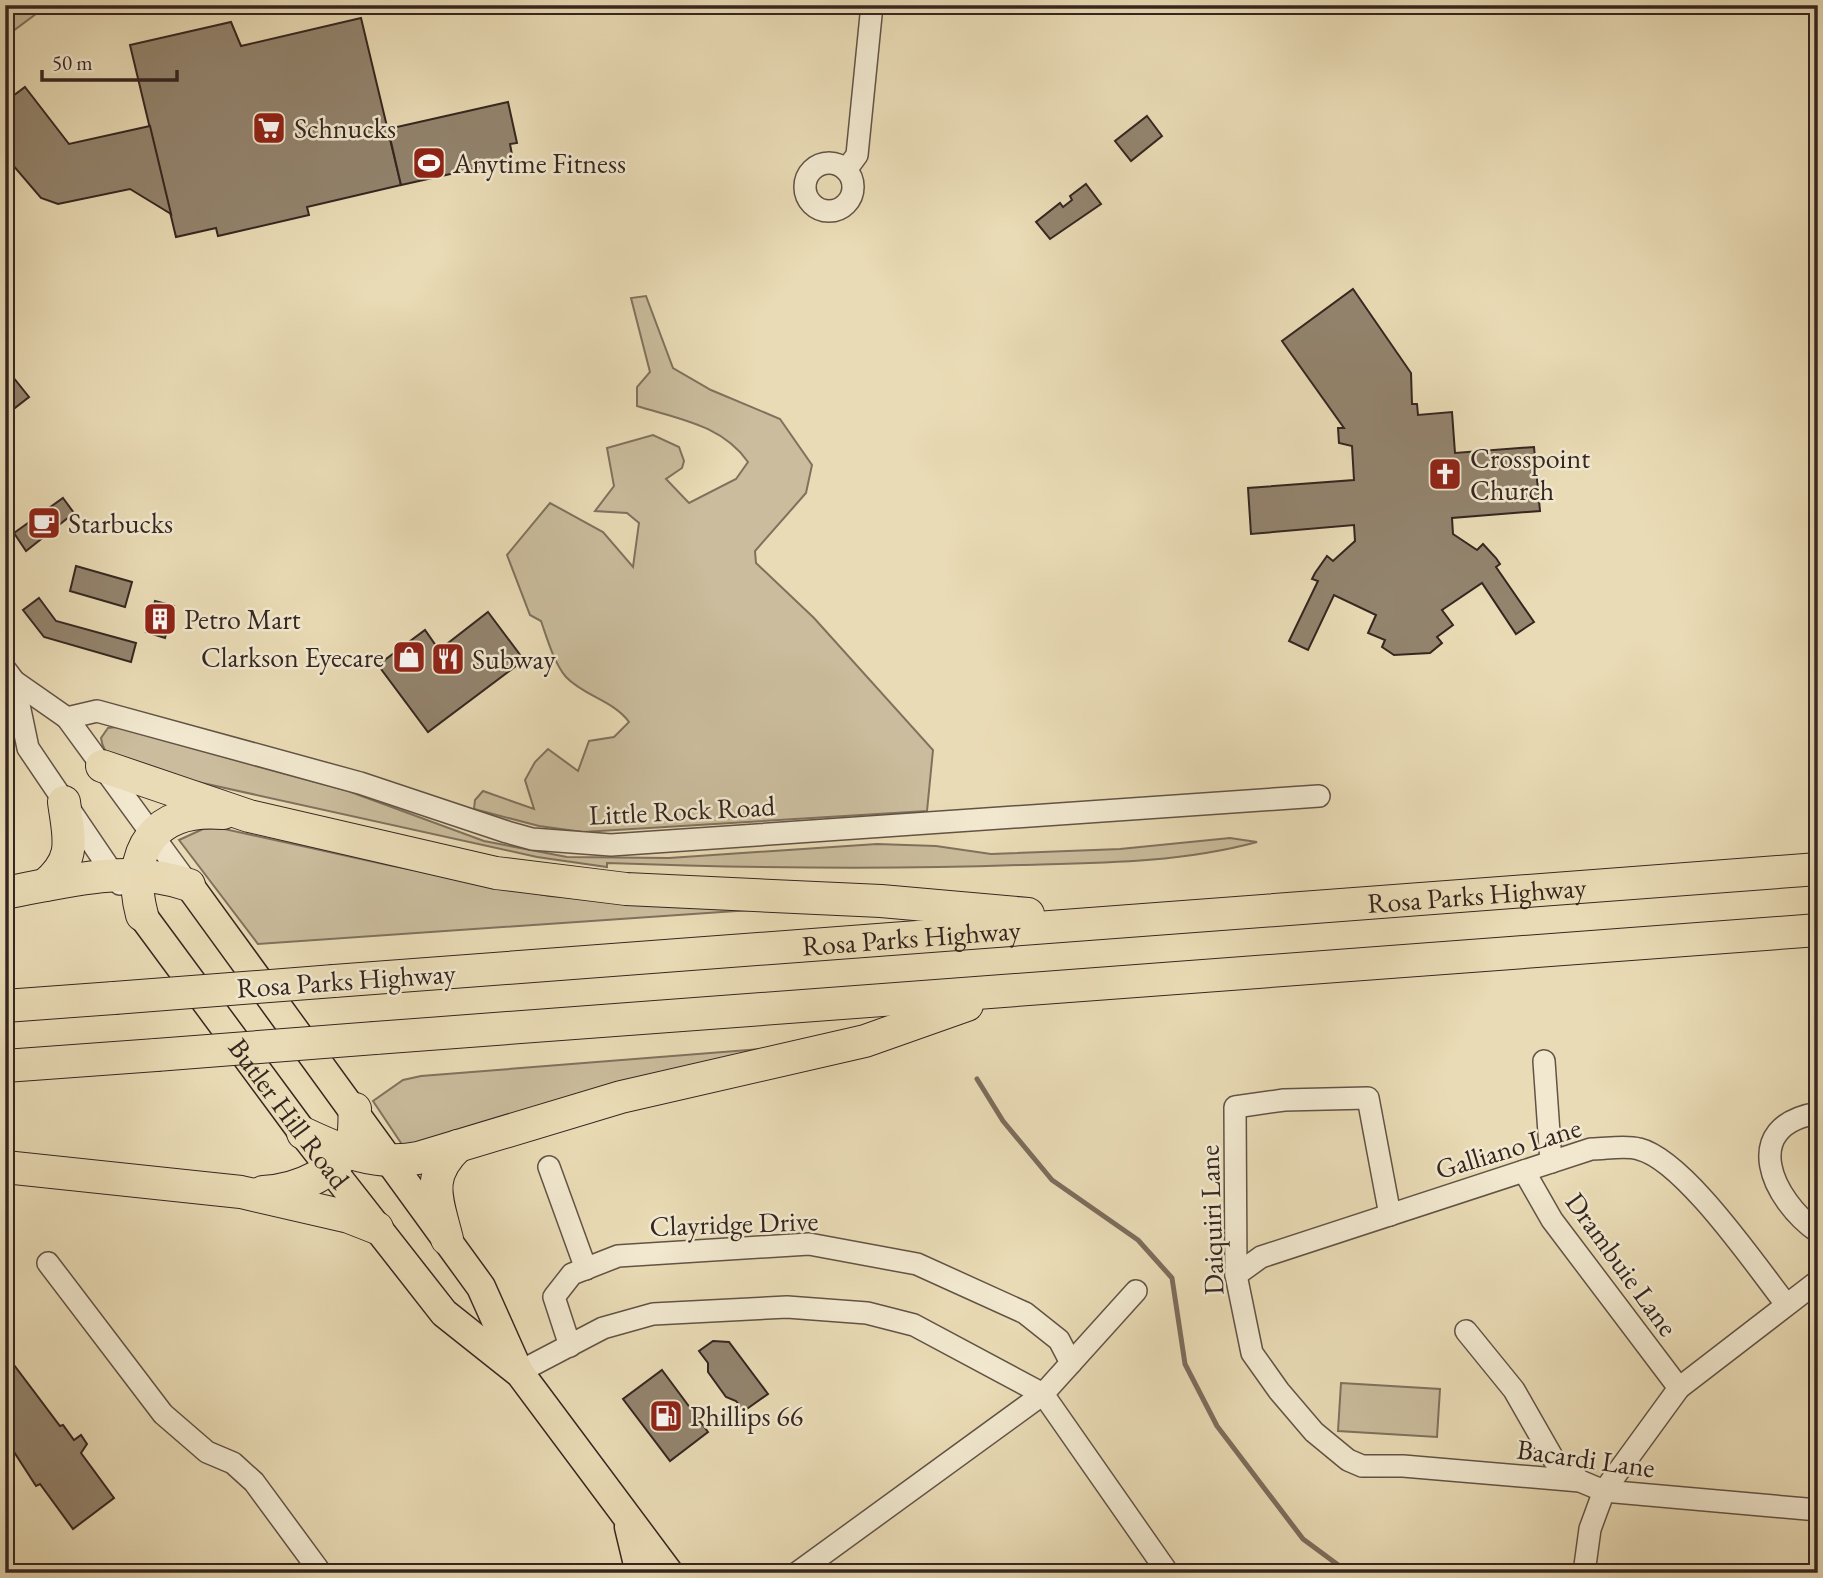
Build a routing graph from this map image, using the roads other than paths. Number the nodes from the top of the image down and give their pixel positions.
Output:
1 (872, 5) edge
2 (846, 170) dead end
3 (10, 675) edge
4 (67, 718) junction
5 (102, 766) junction
6 (1319, 796) dead end
7 (64, 802) junction
8 (249, 816) junction
9 (152, 834) junction
10 (1818, 870) edge
11 (124, 874) junction
12 (189, 884) junction
13 (45, 885) junction
14 (5, 893) edge
15 (142, 915) joint
16 (1116, 922) junction
17 (1818, 930) edge
18 (1006, 992) junction
19 (5, 1006) edge
20 (1544, 1062) dead end
21 (5, 1066) edge
22 (355, 1109) junction
23 (1818, 1112) edge
24 (303, 1133) joint
25 (458, 1146) junction
26 (337, 1159) junction
27 (1551, 1162) junction
28 (393, 1163) junction
29 (5, 1167) edge
30 (549, 1167) dead end
31 (1524, 1171) junction
32 (241, 1192) junction
33 (1390, 1215) junction
34 (377, 1228) junction
35 (1818, 1232) edge
36 (447, 1239) junction
37 (48, 1264) dead end
38 (586, 1269) junction
39 (1236, 1275) junction
40 (1818, 1281) edge
41 (1136, 1291) dead end
42 (1786, 1304) junction
43 (1466, 1331) dead end
44 (570, 1346) junction
45 (1071, 1363) junction
46 (519, 1372) junction
47 (1679, 1388) junction
48 (1043, 1394) junction
49 (1348, 1460) joint
50 (1580, 1481) junction
51 (1604, 1491) junction
52 (1818, 1510) edge
53 (626, 1517) junction
54 (321, 1573) edge
55 (639, 1573) edge
56 (669, 1573) edge
57 (797, 1573) edge
58 (1168, 1573) edge
59 (1584, 1573) edge

1 - 2 street
3 - 4 street, Butler Hill Road
3 - 7 street, Butler Hill Road
4 - 5 street, Butler Hill Road
4 - 6 street, Little Rock Road
5 - 8 highway
5 - 9 street, Butler Hill Road
7 - 11 street, Butler Hill Road
7 - 13 highway
8 - 9 highway
8 - 16 highway
9 - 11 highway
9 - 12 street, Butler Hill Road
10 - 16 highway, Rosa Parks Highway
11 - 12 highway
11 - 13 highway
11 - 15 highway
12 - 22 main road, Butler Hill Road
13 - 14 highway
15 - 24 main road, Butler Hill Road
16 - 19 highway, Rosa Parks Highway, bridge
17 - 18 highway
18 - 21 highway, bridge
18 - 25 highway
20 - 27 street
22 - 26 highway
22 - 28 main road, Butler Hill Road
23 - 35 street
24 - 26 highway
25 - 28 highway
25 - 36 highway
26 - 28 highway
26 - 32 highway
26 - 34 main road, Butler Hill Road
27 - 31 street, Galliano Lane
27 - 42 street, Galliano Lane
28 - 36 main road, Butler Hill Road
29 - 32 highway
30 - 38 street
31 - 33 street, Galliano Lane
31 - 47 street, Drambuie Lane
32 - 34 highway
33 - 39 street, Galliano Lane
33 - 39 street, Daiquiri Lane
34 - 46 main road, Butler Hill Road
36 - 46 main road, Butler Hill Road
37 - 54 street
38 - 44 street, Clayridge Drive
38 - 45 street, Clayridge Drive
39 - 49 street, Daiquiri Lane
40 - 42 street
41 - 45 street
42 - 47 street
43 - 50 street
44 - 46 street
44 - 48 street
45 - 48 street
46 - 53 main road, Butler Hill Road
47 - 51 street
48 - 57 street
48 - 58 street
49 - 50 street, Bacardi Lane
50 - 51 street, Bacardi Lane
51 - 52 street, Bacardi Lane
51 - 59 street
53 - 55 main road
53 - 56 main road, Butler Hill Road

